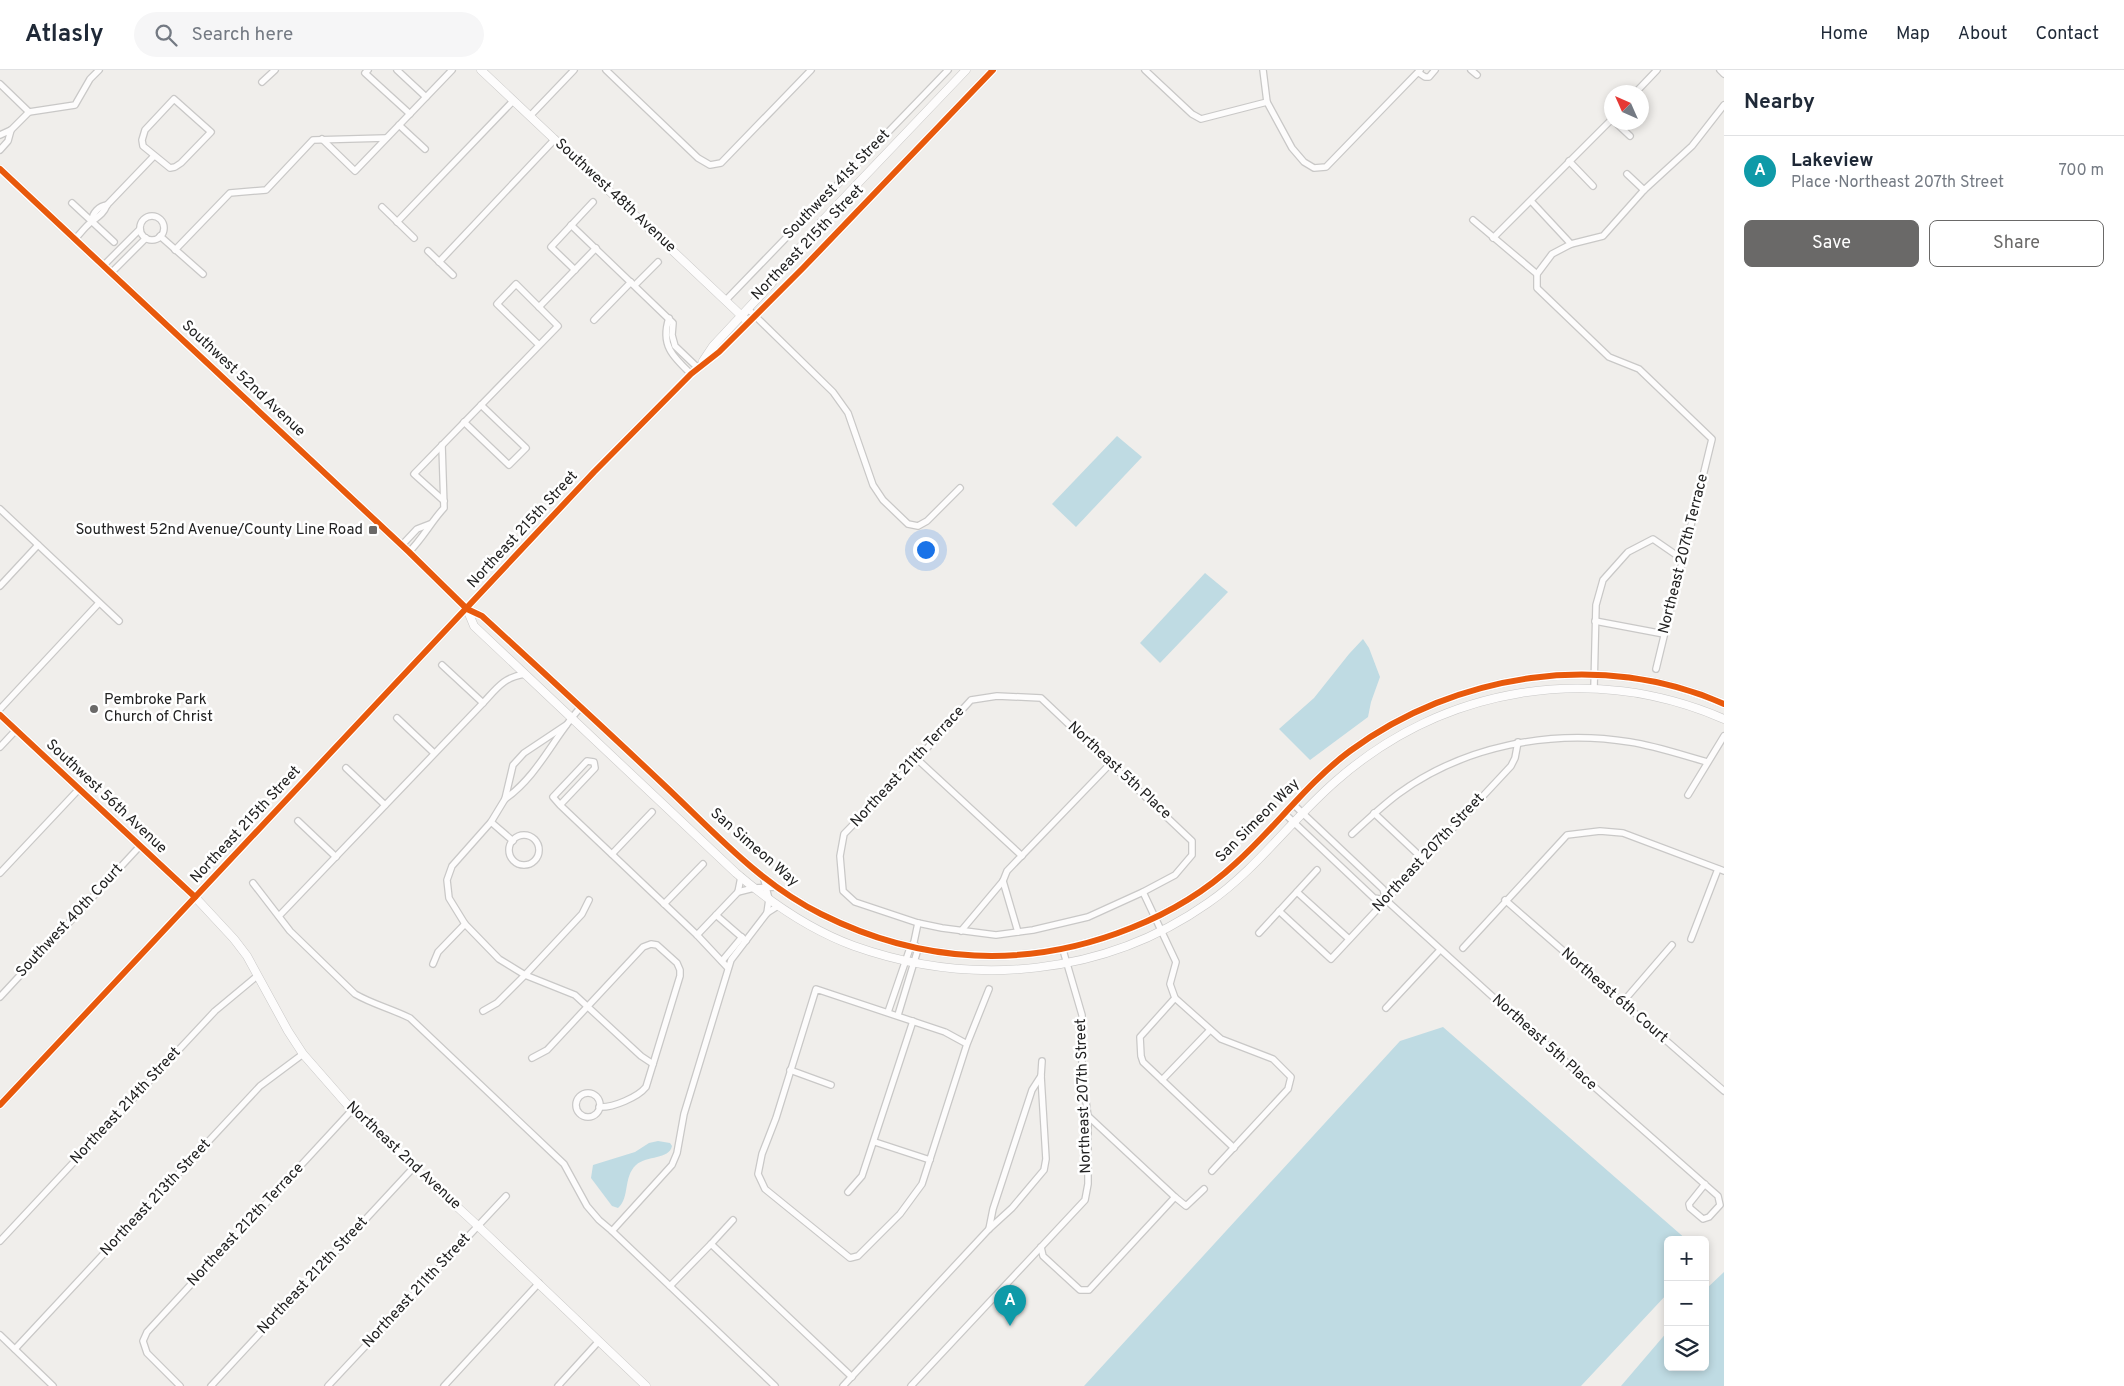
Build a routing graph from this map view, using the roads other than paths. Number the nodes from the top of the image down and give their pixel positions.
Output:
1 (99, 70) edge
2 (275, 70) edge
3 (368, 70) edge
4 (397, 70) edge
5 (452, 70) edge
6 (480, 70) edge
7 (574, 70) edge
8 (606, 70) edge
9 (810, 70) edge
10 (948, 70) edge
11 (966, 70) edge
12 (993, 70) edge
13 (1145, 70) edge
14 (1262, 70) edge
15 (1436, 70) edge
16 (1471, 70) edge
17 (1657, 70) edge
18 (1720, 70) edge
19 (1420, 71) edge
20 (1724, 74) edge
21 (1477, 76) dead end
22 (262, 82) dead end
23 (0, 84) edge
24 (1643, 85) edge
25 (426, 97) junction
26 (513, 101) junction
27 (1267, 102) junction
28 (1724, 105) edge
29 (29, 112) junction
30 (410, 114) junction
31 (530, 116) junction
32 (400, 125) junction
33 (1604, 126) edge
34 (11, 130) junction
35 (1624, 130) edge
36 (0, 135) edge
37 (1630, 136) dead end
38 (386, 138) junction
39 (322, 139) junction
40 (555, 139) junction
41 (876, 145) junction
42 (425, 149) dead end
43 (0, 150) edge
44 (885, 154) junction
45 (154, 156) junction
46 (1569, 162) junction
47 (0, 169) edge
48 (1627, 174) dead end
49 (1592, 186) dead end
50 (1644, 190) junction
51 (1531, 201) junction
52 (593, 202) dead end
53 (72, 203) dead end
54 (382, 207) dead end
55 (1472, 220) dead end
56 (92, 221) junction
57 (397, 222) junction
58 (571, 225) junction
59 (140, 229) junction
60 (160, 236) junction
61 (146, 238) junction
62 (414, 238) dead end
63 (1493, 238) junction
64 (75, 239) junction
65 (114, 242) dead end
66 (1571, 244) junction
67 (596, 248) junction
68 (175, 250) junction
69 (428, 251) dead end
70 (439, 262) junction
71 (658, 262) dead end
72 (104, 266) junction
73 (575, 270) junction
74 (112, 273) junction
75 (203, 274) dead end
76 (1537, 274) junction
77 (453, 275) dead end
78 (633, 284) junction
79 (726, 300) junction
80 (539, 307) junction
81 (748, 309) junction
82 (742, 315) junction
83 (755, 316) junction
84 (669, 318) junction
85 (594, 320) dead end
86 (748, 322) junction
87 (540, 345) junction
88 (698, 368) junction
89 (690, 374) junction
90 (481, 405) junction
91 (464, 422) junction
92 (442, 445) junction
93 (960, 488) dead end
94 (444, 501) junction
95 (0, 509) edge
96 (430, 524) junction
97 (38, 545) junction
98 (402, 545) junction
99 (409, 552) junction
100 (1682, 559) junction
101 (0, 586) edge
102 (99, 603) junction
103 (467, 609) junction
104 (119, 621) dead end
105 (1595, 621) junction
106 (1664, 634) junction
107 (442, 665) dead end
108 (1656, 669) dead end
109 (525, 674) junction
110 (1594, 674) junction
111 (1594, 688) junction
112 (970, 700) joint
113 (483, 703) junction
114 (1724, 704) edge
115 (582, 708) junction
116 (0, 709) edge
117 (0, 715) edge
118 (397, 718) dead end
119 (572, 718) junction
120 (1724, 719) edge
121 (566, 725) junction
122 (16, 730) junction
123 (1724, 736) edge
124 (1518, 742) junction
125 (0, 747) edge
126 (434, 754) junction
127 (917, 759) junction
128 (1707, 762) junction
129 (1111, 763) junction
130 (346, 768) dead end
131 (78, 788) junction
132 (1688, 795) dead end
133 (505, 799) junction
134 (1293, 804) junction
135 (384, 805) junction
136 (560, 805) junction
137 (652, 812) dead end
138 (1284, 813) junction
139 (1374, 813) junction
140 (1303, 814) junction
141 (298, 822) dead end
142 (492, 822) junction
143 (1294, 823) junction
144 (844, 834) joint
145 (1352, 834) dead end
146 (513, 840) junction
147 (140, 846) junction
148 (612, 854) junction
149 (1022, 856) junction
150 (336, 857) junction
151 (1423, 860) junction
152 (703, 864) dead end
153 (1317, 870) dead end
154 (1721, 870) edge
155 (0, 873) edge
156 (762, 876) junction
157 (741, 877) junction
158 (1003, 881) junction
159 (253, 883) dead end
160 (777, 887) junction
161 (754, 888) junction
162 (767, 888) junction
163 (738, 892) junction
164 (1143, 892) junction
165 (1297, 892) junction
166 (195, 897) junction
167 (769, 899) junction
168 (589, 900) dead end
169 (1386, 900) junction
170 (1505, 900) junction
171 (664, 904) junction
172 (778, 906) junction
173 (1279, 911) junction
174 (767, 913) junction
175 (716, 915) junction
176 (279, 916) junction
177 (1156, 918) junction
178 (918, 923) junction
179 (465, 924) junction
180 (961, 931) junction
181 (1162, 931) junction
182 (1018, 932) junction
183 (1259, 933) dead end
184 (697, 935) junction
185 (744, 939) junction
186 (1691, 939) dead end
187 (1349, 940) junction
188 (1672, 945) dead end
189 (914, 946) junction
190 (1463, 948) dead end
191 (1063, 950) junction
192 (1440, 950) junction
193 (722, 961) junction
194 (905, 961) junction
195 (914, 962) junction
196 (1067, 963) junction
197 (433, 964) dead end
198 (728, 968) junction
199 (525, 974) junction
200 (257, 976) junction
201 (989, 989) dead end
202 (0, 997) edge
203 (1175, 998) junction
204 (1622, 1003) junction
205 (588, 1006) junction
206 (1386, 1008) dead end
207 (483, 1011) dead end
208 (888, 1012) junction
209 (898, 1016) junction
210 (913, 1021) junction
211 (1210, 1030) junction
212 (967, 1044) junction
213 (303, 1054) junction
214 (532, 1058) dead end
215 (1042, 1061) dead end
216 (653, 1064) junction
217 (790, 1070) junction
218 (1041, 1076) junction
219 (1162, 1080) junction
220 (831, 1085) dead end
221 (1724, 1091) edge
222 (0, 1105) edge
223 (600, 1106) junction
224 (352, 1110) junction
225 (1088, 1116) junction
226 (875, 1142) junction
227 (1234, 1148) junction
228 (930, 1160) junction
229 (414, 1167) junction
230 (1212, 1171) dead end
231 (1705, 1184) junction
232 (1204, 1189) dead end
233 (848, 1192) dead end
234 (506, 1196) dead end
235 (1175, 1196) junction
236 (733, 1220) dead end
237 (478, 1226) junction
238 (989, 1229) junction
239 (612, 1231) junction
240 (0, 1241) edge
241 (711, 1244) junction
242 (1041, 1247) junction
243 (539, 1283) junction
244 (670, 1286) junction
245 (0, 1335) edge
246 (599, 1341) junction
247 (15, 1349) junction
248 (852, 1377) junction
249 (53, 1386) edge
250 (180, 1386) edge
251 (211, 1386) edge
252 (328, 1386) edge
253 (444, 1386) edge
254 (558, 1386) edge
255 (646, 1386) edge
256 (775, 1386) edge
257 (844, 1386) edge
258 (911, 1386) edge

1 - 29 street
2 - 22 street
3 - 30 street
4 - 25 street
5 - 25 street
6 - 26 street, Southwest 48th Avenue
7 - 31 street
8 - 9 street
10 - 41 street, Southwest 41st Street
11 - 44 street, Northeast 215th Street
12 - 83 street, Northeast 215th Street
13 - 27 street
14 - 27 street
15 - 19 street
16 - 21 street
17 - 24 street
18 - 20 street
19 - 27 street
23 - 29 street
25 - 30 street
26 - 31 street, Southwest 48th Avenue
26 - 57 street
28 - 50 street
29 - 34 street
30 - 32 street
31 - 40 street, Southwest 48th Avenue
32 - 38 street
32 - 42 street
33 - 46 street
34 - 36 street
34 - 43 street
35 - 37 street
38 - 39 street
38 - 39 street
39 - 68 street
40 - 70 street
40 - 79 street, Southwest 48th Avenue
41 - 44 street
41 - 79 street, Southwest 41st Street
44 - 81 street, Northeast 215th Street
45 - 45 street
45 - 56 street
46 - 49 street
46 - 51 street
47 - 64 street, Southwest 52nd Avenue
48 - 50 street
50 - 66 street
51 - 63 street
51 - 66 street
52 - 58 street
53 - 56 street
54 - 57 street
55 - 63 street
56 - 64 street
56 - 65 street
57 - 62 street
58 - 67 street
58 - 73 street
59 - 60 street
59 - 61 street
59 - 72 street
60 - 61 street
60 - 68 street
61 - 74 street
63 - 76 street
64 - 72 street, Southwest 52nd Avenue
66 - 76 street
67 - 73 street
67 - 78 street
68 - 75 street
69 - 70 street
70 - 77 street
71 - 78 street
72 - 74 street, Southwest 52nd Avenue
73 - 80 street
74 - 98 street, Southwest 52nd Avenue
76 - 100 street, Northeast 207th Terrace
78 - 84 street
78 - 85 street
79 - 82 street, Southwest 48th Avenue
80 - 87 street
80 - 87 street
81 - 82 street, Northeast 215th Street
81 - 83 street
82 - 86 street, Southwest 48th Avenue
82 - 88 street, Northeast 215th Street
83 - 86 street, Northeast 215th Street
83 - 93 street
84 - 88 street
84 - 89 street
86 - 88 street, Northeast 215th Street
87 - 90 street
88 - 89 street, Northeast 215th Street
89 - 103 street, Northeast 215th Street
90 - 91 street
90 - 91 street
91 - 92 street
92 - 94 street
92 - 94 street
94 - 96 street
95 - 97 street
96 - 98 street
96 - 99 street
97 - 101 street
97 - 102 street
98 - 99 street, Southwest 52nd Avenue
99 - 103 street, Southwest 52nd Avenue
100 - 105 street
100 - 106 street, Northeast 207th Terrace
102 - 104 street
102 - 116 street
103 - 109 street, San Simeon Way
103 - 115 street, San Simeon Way
103 - 166 street, Northeast 215th Street
105 - 106 street
105 - 110 street
106 - 108 street, Northeast 207th Terrace
107 - 113 street
109 - 113 street
109 - 119 street, San Simeon Way
110 - 111 street
110 - 114 street, San Simeon Way
110 - 134 street, San Simeon Way
111 - 120 street, San Simeon Way
111 - 140 street, San Simeon Way
112 - 127 street, Northeast 211th Terrace
112 - 129 street, Northeast 5th Place
113 - 126 street
115 - 119 street
115 - 156 street, San Simeon Way
117 - 122 street, Southwest 56th Avenue
118 - 126 street
119 - 121 street
119 - 157 street, San Simeon Way
121 - 133 street
121 - 133 street
122 - 125 street
122 - 131 street, Southwest 56th Avenue
123 - 128 street
124 - 128 street
124 - 139 street
124 - 151 street, Northeast 207th Street
126 - 135 street
127 - 144 street, Northeast 211th Terrace
127 - 149 street
128 - 132 street
129 - 149 street
129 - 164 street, Northeast 5th Place
130 - 135 street
131 - 147 street, Southwest 56th Avenue
131 - 155 street
133 - 142 street
134 - 138 street, San Simeon Way
134 - 140 street, Northeast 5th Place
135 - 150 street
136 - 136 street
136 - 148 street
137 - 148 street
138 - 143 street, Northeast 5th Place
138 - 177 street, San Simeon Way
139 - 145 street
139 - 151 street
140 - 143 street, San Simeon Way
140 - 169 street, Northeast 5th Place
141 - 150 street
142 - 146 street
142 - 179 street
143 - 169 street, Northeast 5th Place
143 - 181 street, San Simeon Way
144 - 178 street, Northeast 5th Place
146 - 146 street
147 - 166 street, Southwest 56th Avenue
147 - 202 street, Southwest 40th Court
148 - 171 street
149 - 158 street
150 - 176 street
151 - 169 street, Northeast 207th Street
152 - 171 street
153 - 165 street
154 - 170 street
154 - 186 street
156 - 160 street, San Simeon Way
156 - 162 street
157 - 161 street, San Simeon Way
157 - 163 street
158 - 180 street
158 - 182 street
159 - 176 street
160 - 162 street
160 - 189 street, San Simeon Way
161 - 162 street
161 - 163 street
161 - 167 street, San Simeon Way
162 - 167 street
163 - 175 street
164 - 177 street
164 - 182 street, Northeast 5th Place
165 - 173 street
165 - 187 street
166 - 200 street, Northeast 2nd Avenue
166 - 222 street, Northeast 215th Street
167 - 172 street, San Simeon Way
167 - 174 street
168 - 199 street
169 - 187 street, Northeast 207th Street
169 - 192 street, Northeast 5th Place
170 - 190 street
170 - 204 street, Northeast 6th Court
171 - 184 street
172 - 174 street
172 - 194 street, San Simeon Way
173 - 183 street
173 - 187 street, Northeast 207th Street
174 - 185 street
175 - 184 street
175 - 185 street
176 - 239 street
177 - 181 street
177 - 191 street, San Simeon Way
178 - 180 street, Northeast 5th Place
178 - 189 street
179 - 197 street
179 - 199 street
180 - 182 street, Northeast 5th Place
181 - 196 street, San Simeon Way
181 - 203 street
184 - 193 street
185 - 193 street
185 - 198 street
188 - 204 street
189 - 191 street, San Simeon Way
189 - 194 street
189 - 195 street
191 - 196 street, Northeast 207th Street
192 - 206 street
192 - 231 street, Northeast 5th Place
193 - 198 street
194 - 195 street, San Simeon Way
194 - 208 street
195 - 196 street, San Simeon Way
195 - 209 street
196 - 225 street, Northeast 207th Street
198 - 239 street
199 - 205 street
199 - 207 street
200 - 213 street, Northeast 2nd Avenue
200 - 240 street, Northeast 214th Street
201 - 212 street
203 - 211 street
203 - 219 street
204 - 221 street, Northeast 6th Court
205 - 214 street
205 - 216 street
205 - 216 street
208 - 209 street
208 - 217 street
209 - 210 street
210 - 212 street
210 - 226 street
211 - 219 street
211 - 227 street
212 - 228 street
213 - 224 street, Northeast 2nd Avenue
213 - 247 street, Northeast 213th Street
215 - 218 street
216 - 223 street
217 - 220 street
217 - 228 street
218 - 238 street
218 - 238 street
219 - 227 street
223 - 223 street
224 - 229 street, Northeast 2nd Avenue
224 - 250 street, Northeast 212th Terrace
225 - 235 street
225 - 242 street, Northeast 207th Street
226 - 228 street
226 - 233 street
227 - 230 street
229 - 237 street, Northeast 2nd Avenue
229 - 251 street, Northeast 212th Street
231 - 231 street, Northeast 5th Place
232 - 235 street
234 - 237 street, Northeast 211th Street
235 - 242 street
236 - 241 street
237 - 243 street, Northeast 2nd Avenue
237 - 252 street, Northeast 211th Street
238 - 248 street
239 - 244 street
241 - 244 street
241 - 248 street
242 - 258 street, Northeast 207th Street
243 - 246 street, Northeast 2nd Avenue
243 - 253 street
244 - 256 street
245 - 247 street
246 - 254 street
246 - 255 street, Northeast 2nd Avenue
247 - 249 street
248 - 257 street

